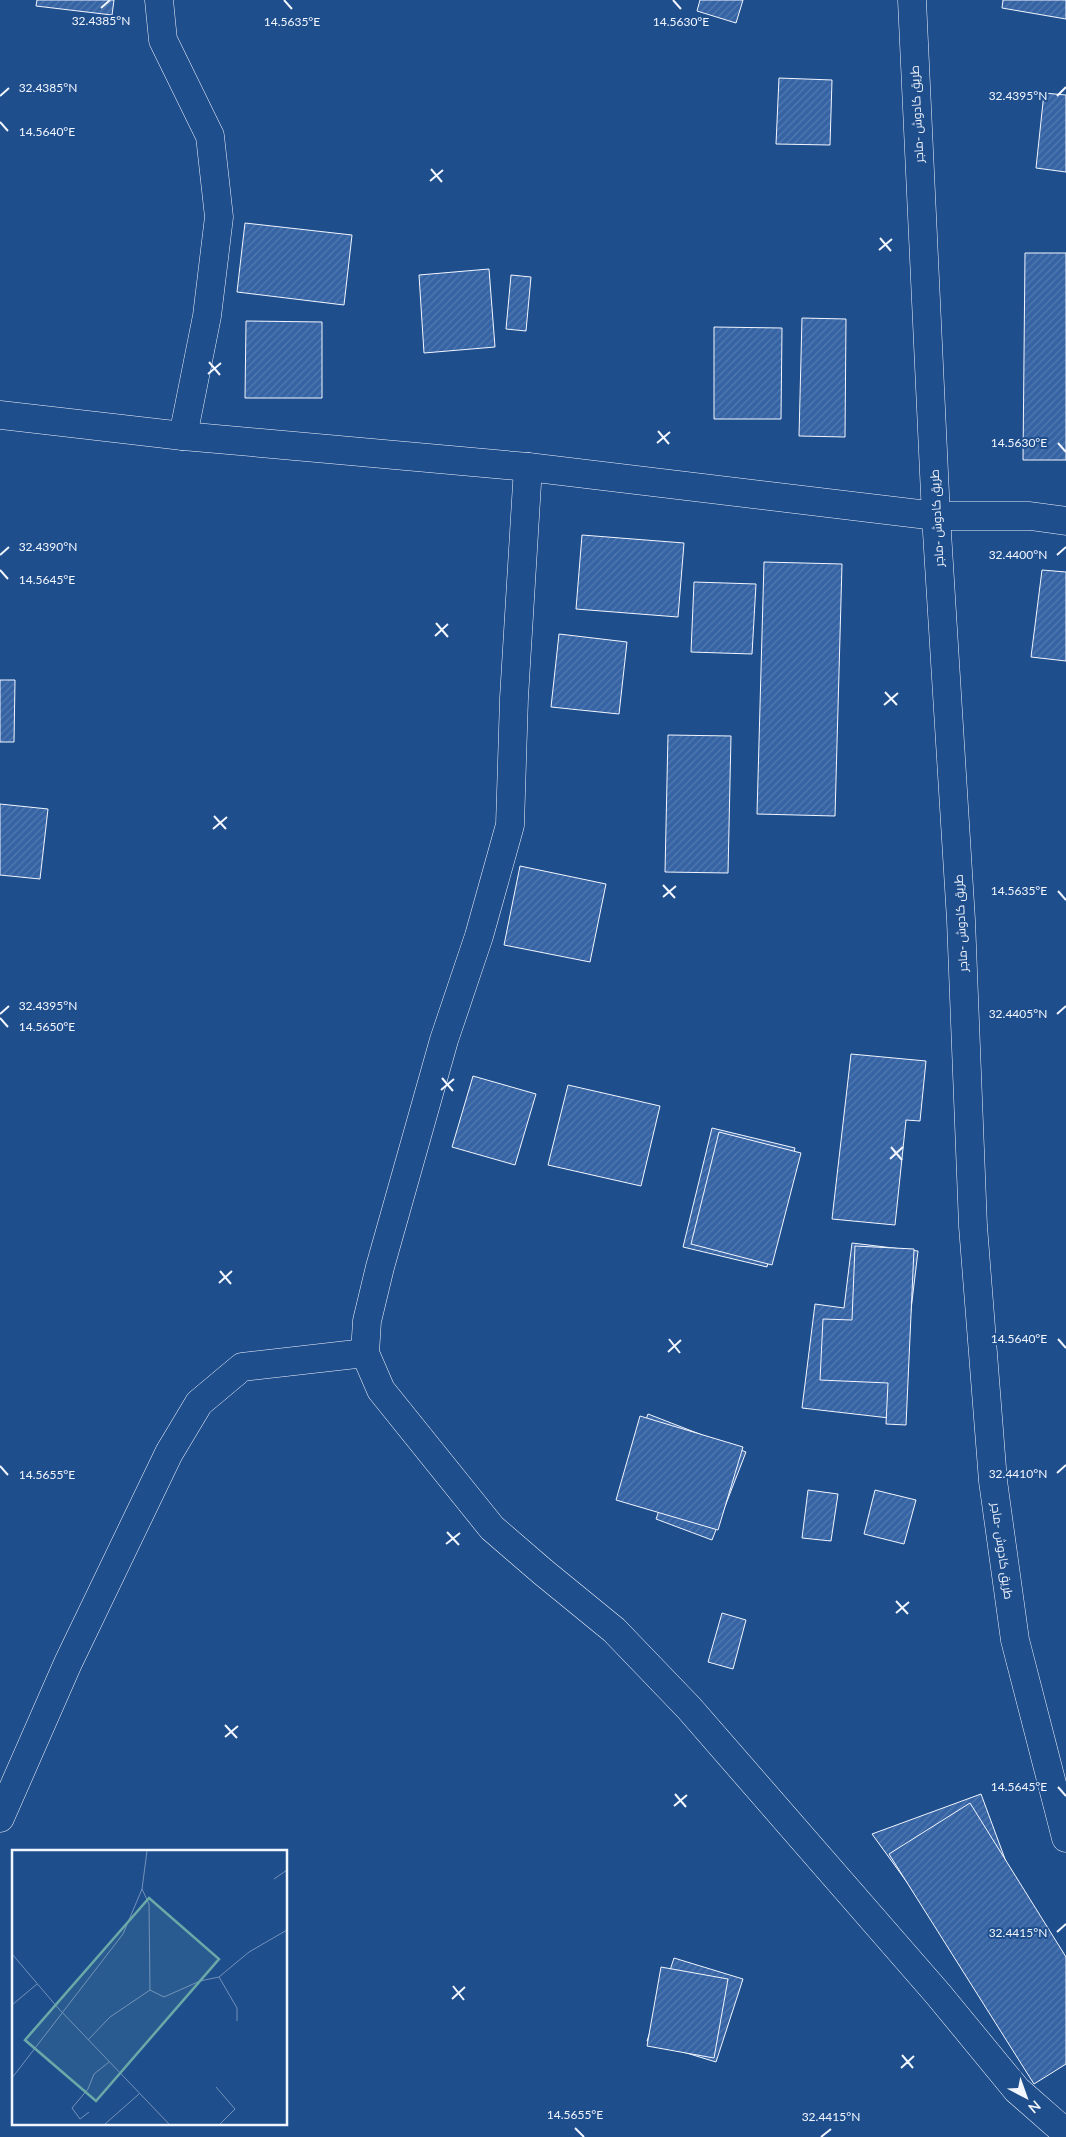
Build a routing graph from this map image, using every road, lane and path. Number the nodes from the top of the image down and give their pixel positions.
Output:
1 (159, 0) edge
2 (912, 0) edge
3 (0, 415) edge
4 (183, 436) junction
5 (528, 467) junction
6 (936, 516) junction
7 (1066, 521) edge
8 (365, 1353) junction
9 (0, 1818) edge
10 (1066, 1838) edge
11 (1066, 2132) edge

1 - 4 main road
2 - 6 main road, طريق كادوش -ماجر
3 - 4 main road
4 - 5 main road
5 - 6 main road
5 - 8 main road
6 - 7 main road
6 - 10 main road, طريق كادوش -ماجر
8 - 9 main road
8 - 11 main road

